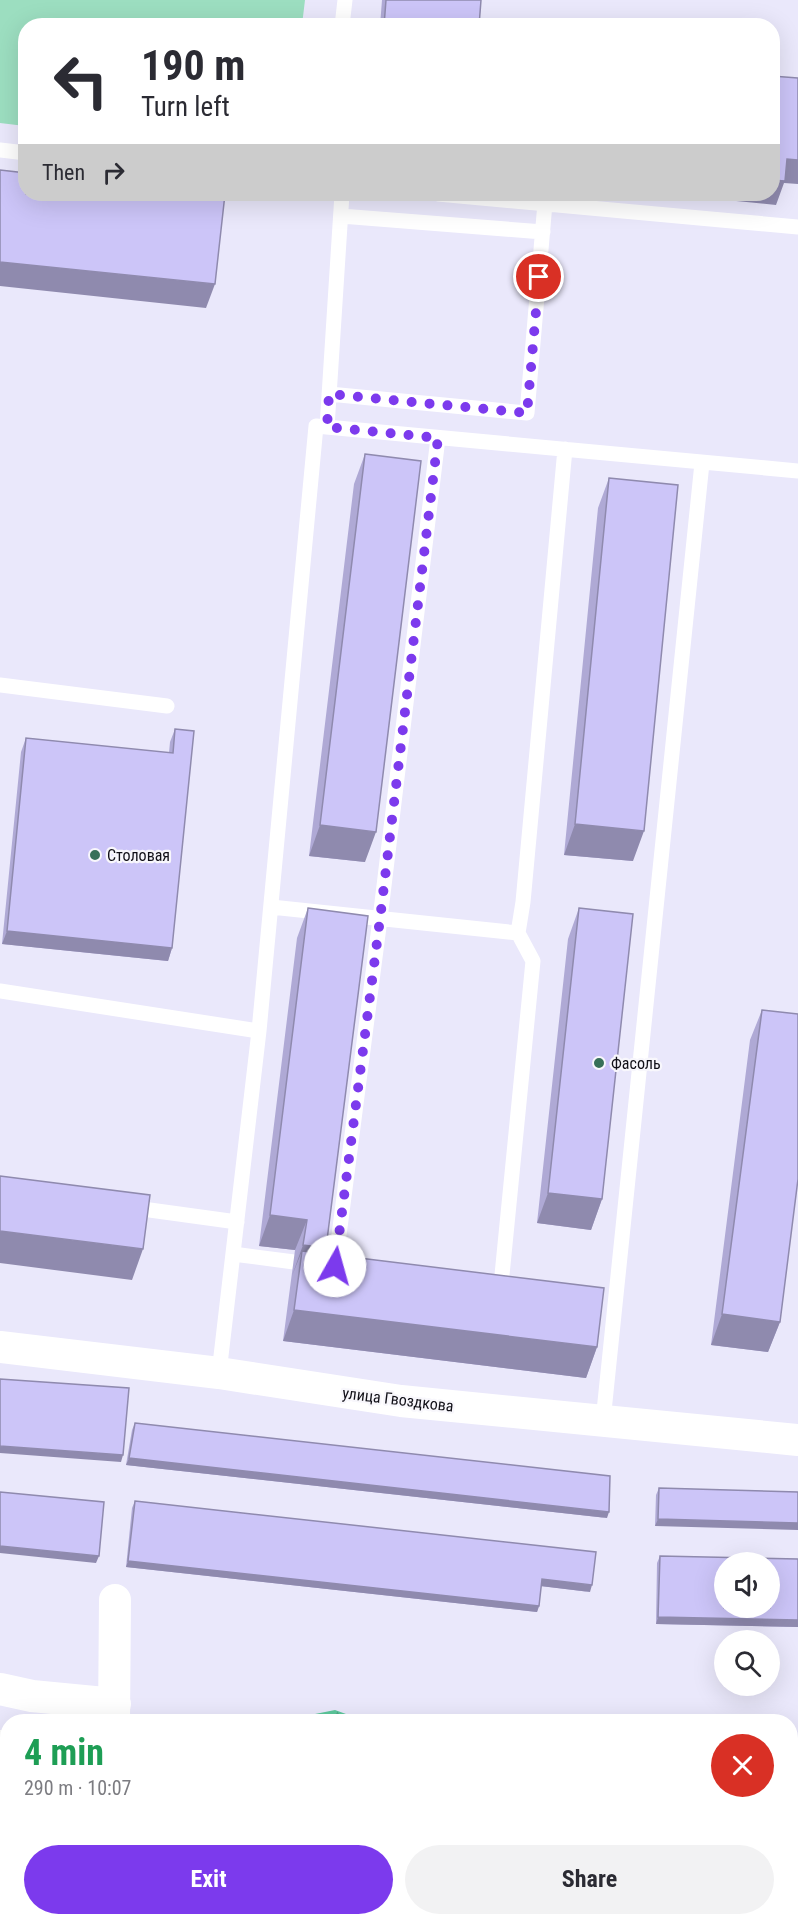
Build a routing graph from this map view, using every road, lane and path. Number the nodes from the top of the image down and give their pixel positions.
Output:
1 (345, 0) edge
2 (343, 18) edge
3 (0, 150) edge
4 (18, 152) edge
5 (342, 201) edge
6 (521, 201) edge
7 (545, 203) junction
8 (341, 216) junction
9 (798, 227) edge
10 (543, 232) junction
11 (329, 394) junction
12 (327, 427) junction
13 (438, 438) junction
14 (565, 449) junction
15 (702, 463) junction
16 (798, 471) edge
17 (0, 685) edge
18 (167, 706) dead end
19 (271, 907) junction
20 (380, 919) junction
21 (518, 933) junction
22 (0, 991) edge
23 (259, 1031) junction
24 (118, 1205) edge
25 (237, 1222) junction
26 (233, 1254) junction
27 (294, 1262) dead end
28 (317, 1264) edge
29 (501, 1285) edge
30 (0, 1347) edge
31 (219, 1373) junction
32 (603, 1420) junction
33 (798, 1440) edge
34 (115, 1600) dead end
35 (0, 1689) edge
36 (114, 1713) edge

1 - 2 lane
3 - 4 lane
5 - 8 lane
6 - 7 lane
7 - 9 lane
7 - 10 lane
8 - 10 lane
8 - 11 lane
10 - 11 lane
11 - 12 lane
12 - 13 lane
12 - 19 lane
13 - 14 lane
13 - 20 lane
14 - 15 lane
14 - 21 lane
15 - 16 lane
15 - 32 lane
17 - 18 lane
19 - 20 lane
19 - 23 lane
20 - 21 lane
20 - 28 lane
21 - 29 lane
22 - 23 lane
23 - 25 lane
24 - 25 lane
25 - 26 lane
26 - 27 lane
26 - 31 lane
30 - 31 street, улица Гвоздкова
31 - 32 street, улица Гвоздкова
32 - 33 street, улица Гвоздкова
34 - 36 street
35 - 36 street

